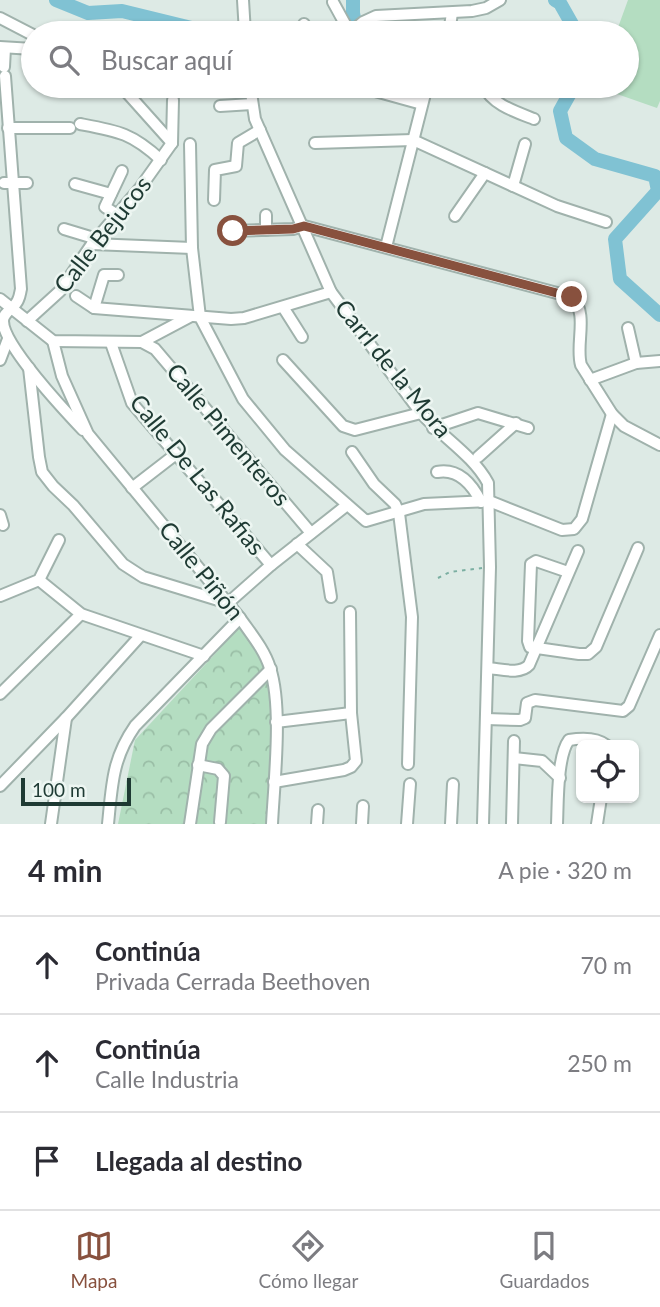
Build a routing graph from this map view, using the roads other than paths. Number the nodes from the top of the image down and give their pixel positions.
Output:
1 (243, 0) edge
2 (500, 0) edge
3 (334, 2) dead end
4 (452, 13) junction
5 (244, 21) edge
6 (344, 21) edge
7 (365, 21) edge
8 (451, 21) edge
9 (3, 22) edge
10 (21, 30) edge
11 (2, 47) edge
12 (21, 48) edge
13 (4, 79) edge
14 (132, 98) edge
15 (251, 98) edge
16 (400, 98) edge
17 (424, 98) edge
18 (493, 98) edge
19 (173, 100) dead end
20 (252, 104) junction
21 (422, 104) junction
22 (220, 106) dead end
23 (534, 119) dead end
24 (8, 128) junction
25 (260, 130) junction
26 (413, 140) junction
27 (173, 143) junction
28 (315, 143) dead end
29 (525, 144) dead end
30 (160, 160) junction
31 (122, 171) dead end
32 (485, 173) junction
33 (9, 183) junction
34 (27, 183) dead end
35 (75, 184) dead end
36 (513, 186) junction
37 (111, 194) junction
38 (214, 200) dead end
39 (117, 214) junction
40 (266, 215) dead end
41 (455, 216) dead end
42 (606, 222) dead end
43 (304, 226) junction
44 (64, 229) dead end
45 (266, 230) junction
46 (233, 231) dead end
47 (94, 242) junction
48 (386, 247) junction
49 (192, 248) junction
50 (118, 275) dead end
51 (331, 292) junction
52 (76, 296) dead end
53 (0, 299) edge
54 (283, 307) junction
55 (12, 308) junction
56 (94, 308) junction
57 (196, 316) junction
58 (27, 321) junction
59 (628, 328) dead end
60 (302, 337) dead end
61 (8, 339) junction
62 (53, 341) junction
63 (142, 342) junction
64 (111, 343) junction
65 (0, 360) edge
66 (283, 360) dead end
67 (660, 360) edge
68 (636, 363) junction
69 (29, 368) junction
70 (590, 380) junction
71 (421, 413) junction
72 (612, 414) junction
73 (516, 423) junction
74 (433, 428) junction
75 (528, 428) dead end
76 (88, 434) junction
77 (660, 445) edge
78 (352, 452) dead end
79 (176, 454) junction
80 (478, 457) dead end
81 (437, 472) dead end
82 (132, 488) junction
83 (485, 501) junction
84 (347, 505) junction
85 (399, 513) junction
86 (311, 533) junction
87 (59, 540) dead end
88 (297, 544) junction
89 (638, 548) dead end
90 (578, 551) dead end
91 (271, 565) junction
92 (568, 572) junction
93 (40, 580) junction
94 (0, 596) edge
95 (331, 597) dead end
96 (228, 603) junction
97 (350, 612) dead end
98 (81, 614) junction
99 (240, 618) junction
100 (141, 635) junction
101 (660, 635) edge
102 (536, 649) junction
103 (204, 656) junction
104 (488, 668) junction
105 (271, 669) junction
106 (0, 694) edge
107 (351, 713) junction
108 (66, 718) junction
109 (486, 719) junction
110 (276, 722) junction
111 (576, 740) edge
112 (514, 741) dead end
113 (514, 758) junction
114 (408, 764) dead end
115 (198, 765) junction
116 (560, 778) junction
117 (274, 782) junction
118 (410, 784) dead end
119 (453, 784) dead end
120 (0, 786) edge
121 (600, 803) edge
122 (363, 806) dead end
123 (318, 810) dead end
124 (220, 822) dead end
125 (51, 824) edge
126 (108, 824) edge
127 (190, 824) edge
128 (272, 824) edge
129 (317, 824) edge
130 (362, 824) edge
131 (407, 824) edge
132 (451, 824) edge
133 (483, 824) edge
134 (512, 824) edge
135 (557, 824) edge
136 (597, 824) edge

1 - 5 street
2 - 4 street
3 - 6 street
4 - 7 street
4 - 8 street
9 - 10 street
11 - 12 street
11 - 13 street
13 - 24 street
14 - 27 street
15 - 20 street, Carrl de la Mora
16 - 21 street
17 - 21 street
18 - 23 street
19 - 27 street
20 - 22 street
20 - 25 street, Carrl de la Mora
21 - 26 street
24 - 30 street
24 - 33 street
25 - 38 street
25 - 43 street, Carrl de la Mora
26 - 28 street
26 - 32 street
26 - 48 street
27 - 30 street, Calle Bejucos
27 - 49 street
29 - 36 street
30 - 39 street, Calle Bejucos
31 - 37 street
32 - 36 street
32 - 41 street
33 - 34 street
33 - 55 street
35 - 37 street
36 - 42 street
37 - 39 street
39 - 47 street, Calle Bejucos
40 - 45 street
43 - 45 street
43 - 48 street
43 - 51 street, Carrl de la Mora
44 - 47 street
45 - 46 street
47 - 49 street
47 - 58 street, Calle Bejucos
48 - 70 street
49 - 57 street
50 - 56 street
51 - 54 street
51 - 71 street, Carrl de la Mora
52 - 56 street
53 - 55 street
54 - 57 street
54 - 60 street
55 - 58 street
55 - 61 street
56 - 57 street
57 - 63 street, Calle Pimenteros
57 - 84 street
58 - 62 street
59 - 68 street
61 - 65 street
61 - 69 street
62 - 64 street, Calle Pimenteros
62 - 76 street, Calle Piñón
63 - 64 street, Calle Pimenteros
63 - 86 street, Calle Pimenteros
64 - 79 street, Calle De Las Rafias
66 - 71 street
67 - 68 street
68 - 70 street
69 - 76 street
69 - 96 street
70 - 72 street
71 - 74 street, Carrl de la Mora
72 - 77 street
72 - 83 street
73 - 74 street
73 - 75 street
73 - 80 street
74 - 83 street, Carrl de la Mora
76 - 82 street, Calle Piñón
78 - 85 street
79 - 82 street
79 - 91 street, Calle De Las Rafias
81 - 83 street
82 - 96 street, Calle Piñón
83 - 85 street
83 - 104 street, Carrl de la Mora
84 - 85 street
84 - 86 street
85 - 114 street
86 - 88 street
87 - 93 street
88 - 91 street
88 - 95 street
89 - 102 street
90 - 92 street
91 - 96 street
92 - 102 street
92 - 102 street
93 - 94 street
93 - 98 street
96 - 99 street, Calle Piñón
97 - 107 street
98 - 100 street
98 - 106 street
99 - 103 street
99 - 105 street, Calle Piñón
100 - 103 street
100 - 108 street
101 - 109 street
102 - 104 street
103 - 126 street
104 - 109 street, Carrl de la Mora
105 - 110 street, Calle Piñón
105 - 115 street
107 - 110 street
107 - 117 street
108 - 120 street
108 - 125 street
109 - 133 street, Carrl de la Mora
110 - 117 street, Calle Piñón
111 - 116 street
112 - 113 street
113 - 116 street
113 - 134 street
115 - 124 street
115 - 127 street
116 - 135 street
117 - 128 street, Calle Piñón
118 - 131 street
119 - 132 street
121 - 136 street
122 - 130 street
123 - 129 street

